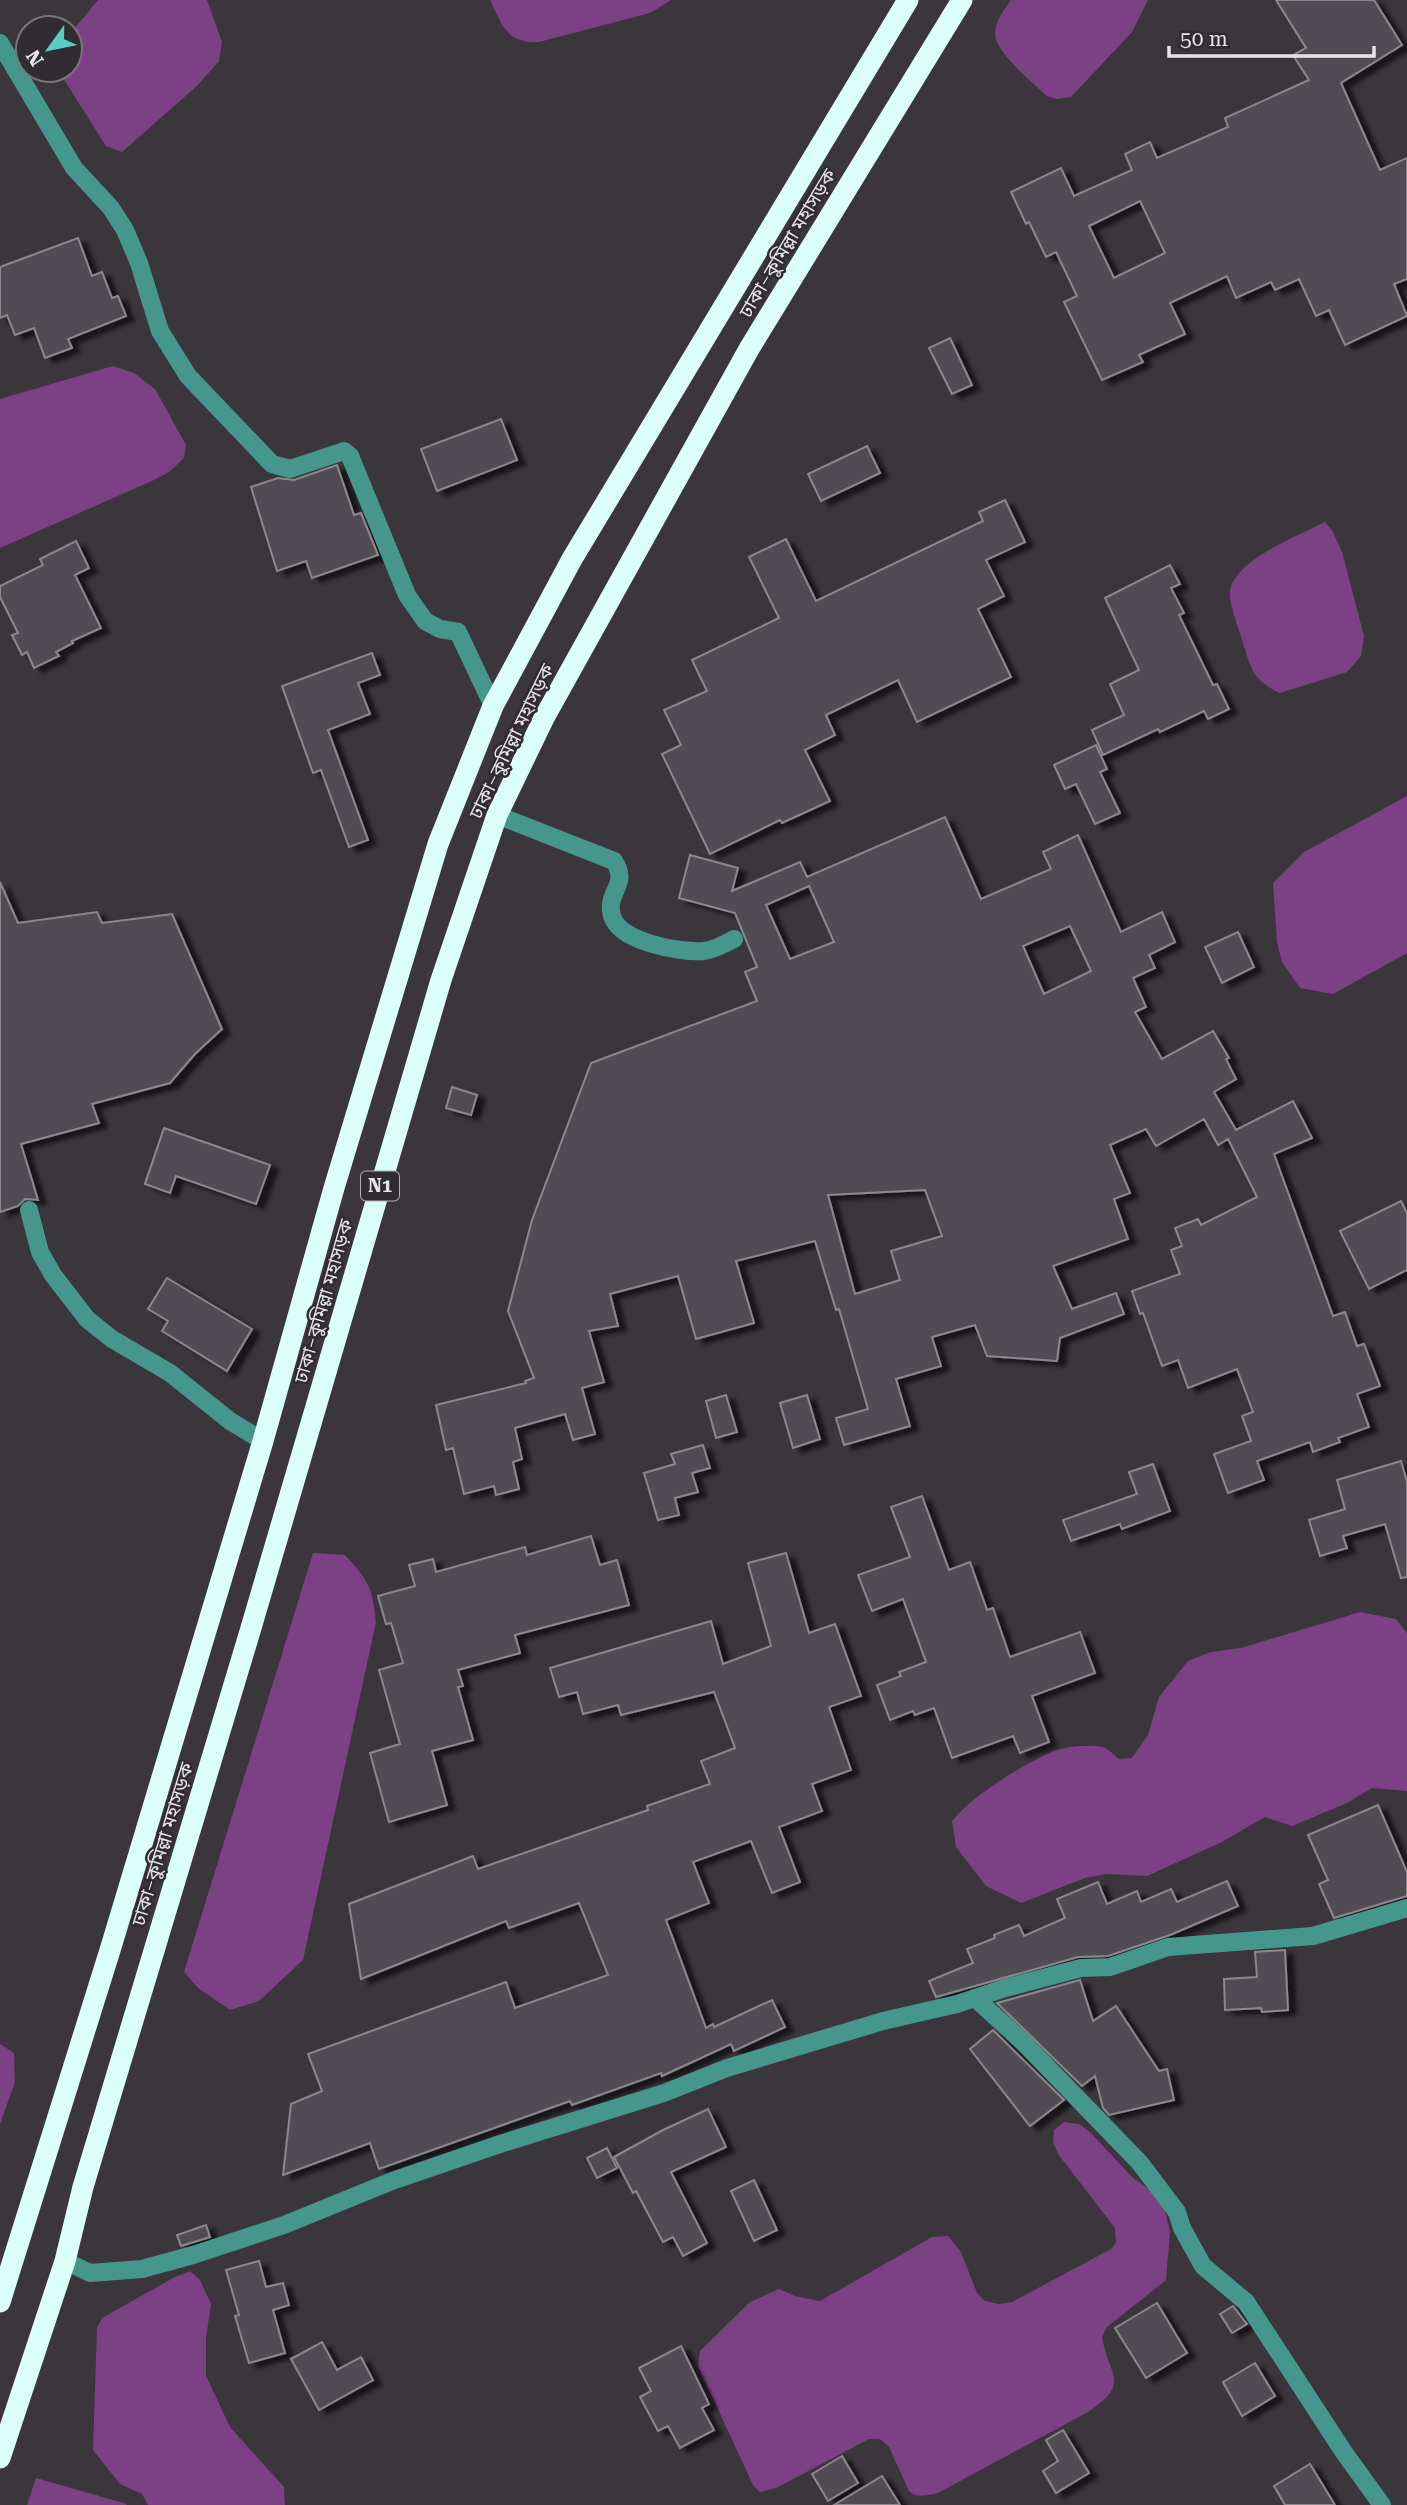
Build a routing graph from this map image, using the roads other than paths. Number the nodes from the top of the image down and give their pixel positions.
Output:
1 (908, 0) edge
2 (962, 0) edge
3 (0, 43) edge
4 (493, 706) junction
5 (497, 815) junction
6 (734, 940) dead end
7 (29, 1210) dead end
8 (263, 1441) junction
9 (1407, 1908) edge
10 (975, 1998) junction
11 (65, 2261) junction
12 (0, 2302) edge
13 (0, 2458) edge
14 (1382, 2505) edge

1 - 4 highway, ঢাকা–কুমিল্লা মহাসড়ক / N1
2 - 5 highway, ঢাকা–কুমিল্লা মহাসড়ক / N1
3 - 4 street
4 - 8 highway, ঢাকা–কুমিল্লা মহাসড়ক / N1
5 - 6 street
5 - 11 highway, ঢাকা–কুমিল্লা মহাসড়ক / N1
7 - 8 street
8 - 12 highway, ঢাকা–কুমিল্লা মহাসড়ক / N1
9 - 10 street
10 - 11 street
10 - 14 street
11 - 13 highway, ঢাকা–কুমিল্লা মহাসড়ক / N1

